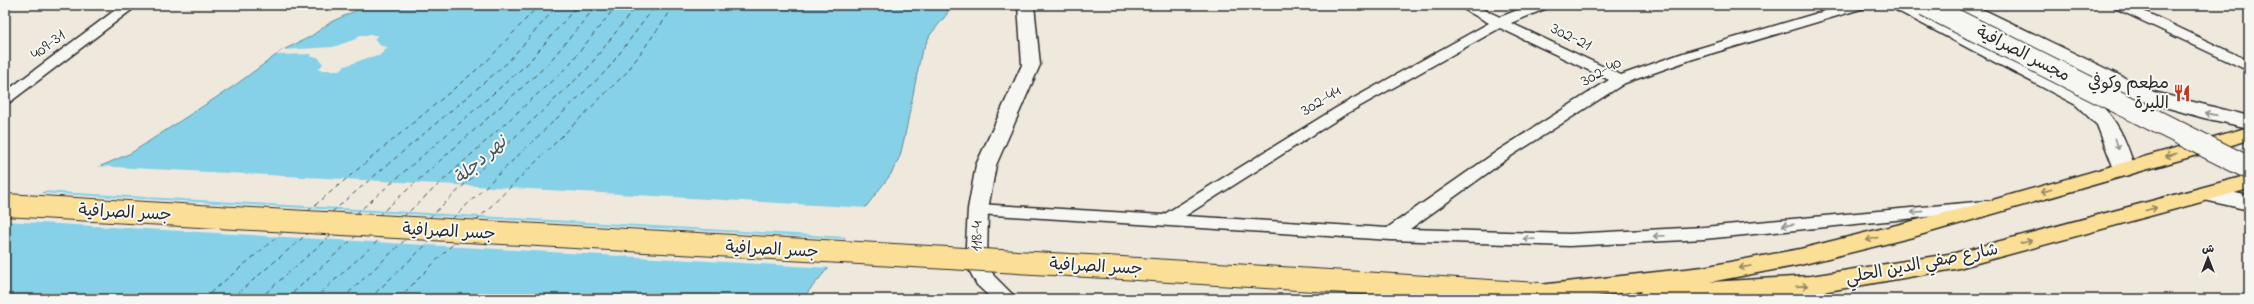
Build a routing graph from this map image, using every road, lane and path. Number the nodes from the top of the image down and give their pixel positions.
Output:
1 (131, 5) edge
2 (1026, 5) edge
3 (1463, 5) edge
4 (1542, 5) edge
5 (1859, 5) edge
6 (1901, 5) edge
7 (1925, 5) edge
8 (1940, 5) edge
9 (1960, 5) edge
10 (2120, 5) edge
11 (1500, 22) junction
12 (2249, 67) edge
13 (1620, 80) junction
14 (2147, 96) junction
15 (5, 99) edge
16 (2095, 109) junction
17 (2249, 122) edge
18 (2249, 133) edge
19 (2249, 159) edge
20 (2249, 168) edge
21 (2124, 169) junction
22 (2249, 182) edge
23 (2208, 194) junction
24 (2249, 202) edge
25 (1998, 204) junction
26 (5, 205) edge
27 (978, 209) junction
28 (1165, 221) junction
29 (1391, 234) junction
30 (1539, 294) junction
31 (1006, 299) edge

1 - 15 street, 409-31
2 - 27 street, 118-4
3 - 11 street, 302-21
4 - 11 street, 302-44
5 - 13 street, 302-40
6 - 16 main road
7 - 20 main road, مجسر الصرافية, bridge
8 - 19 main road, مجسر الصرافية
9 - 14 main road
10 - 12 street
11 - 13 street, 302-21
11 - 28 street, 302-44
13 - 29 street, 302-40
14 - 16 main road
17 -> 14 main road
16 -> 21 main road
18 -> 21 main road
21 -> 25 main road
22 - 23 main road, شارع صفي الدين الحلي
23 - 24 main road
30 -> 23 main road, شارع صفي الدين الحلي
25 -> 29 street
25 -> 30 main road
26 - 30 main road, جسر الصرافية, bridge
27 - 28 street
27 - 31 street, 118-4
28 - 29 street

